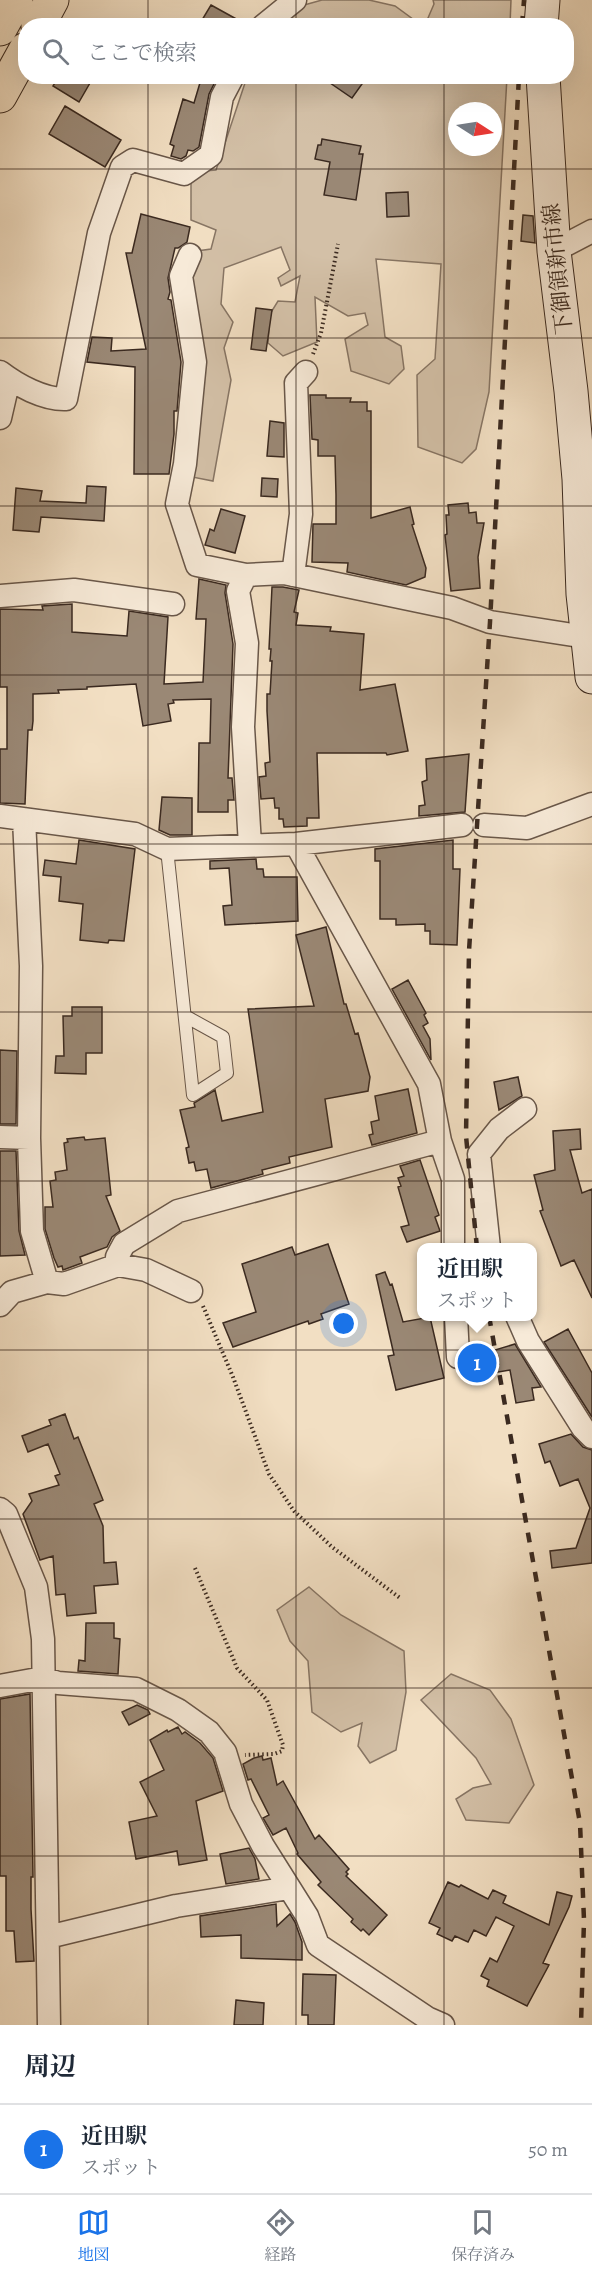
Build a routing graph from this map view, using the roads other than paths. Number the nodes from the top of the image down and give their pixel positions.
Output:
1 (16, 0) edge
2 (52, 0) edge
3 (295, 0) edge
4 (543, 0) edge
5 (42, 18) edge
6 (273, 18) edge
7 (542, 18) edge
8 (0, 29) edge
9 (18, 63) edge
10 (229, 84) edge
11 (544, 84) edge
12 (0, 96) edge
13 (592, 231) edge
14 (554, 251) junction
15 (190, 255) dead end
16 (306, 372) dead end
17 (4, 375) edge
18 (0, 418) edge
19 (586, 478) edge
20 (246, 574) junction
21 (293, 575) junction
22 (0, 596) edge
23 (172, 604) dead end
24 (586, 637) junction
25 (592, 677) edge
26 (592, 804) edge
27 (0, 816) edge
28 (24, 819) junction
29 (296, 844) junction
30 (250, 845) junction
31 (167, 849) junction
32 (185, 1016) junction
33 (525, 1109) dead end
34 (0, 1137) edge
35 (29, 1138) junction
36 (440, 1142) junction
37 (453, 1242) edge
38 (488, 1243) edge
39 (118, 1265) junction
40 (47, 1282) junction
41 (191, 1291) road end
42 (0, 1305) edge
43 (456, 1321) edge
44 (519, 1321) edge
45 (458, 1357) dead end
46 (592, 1437) edge
47 (0, 1509) edge
48 (43, 1678) junction
49 (0, 1686) edge
50 (289, 1888) junction
51 (48, 1937) junction
52 (49, 2025) edge
53 (443, 2025) edge

1 - 8 highway
2 - 5 highway
3 - 6 street
4 - 7 main road
9 - 12 highway
10 - 17 street
11 - 14 main road, 下御領新市線
13 - 14 street
14 - 19 main road, 下御領新市線
15 - 20 street
16 - 21 street
17 - 18 street
19 - 24 main road, 下御領新市線
20 - 21 street
20 - 30 street
21 - 24 street
22 - 23 street
24 - 25 main road, 下御領新市線
26 - 29 street
27 - 28 street
28 - 31 street
28 - 35 street
29 - 30 street
29 - 36 street
30 - 31 street
31 - 32 lane
32 - 32 lane
33 - 38 street
34 - 35 street
35 - 40 street
36 - 37 street
36 - 39 street
39 - 40 street
39 - 41 street
40 - 42 street
43 - 45 street
44 - 46 street
47 - 48 street
48 - 49 street
48 - 50 street
48 - 51 street
50 - 51 street
50 - 53 street
51 - 52 street

